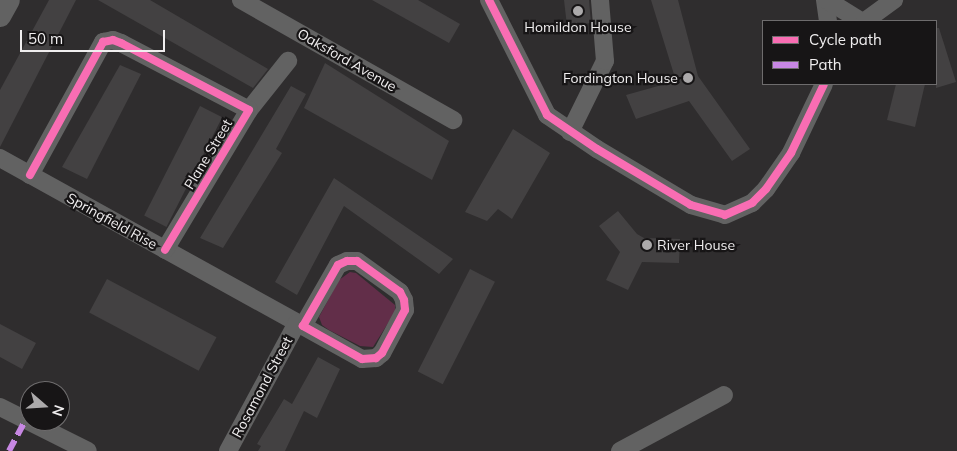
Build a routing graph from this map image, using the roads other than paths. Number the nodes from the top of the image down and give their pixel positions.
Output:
1 (9, 0) edge
2 (241, 0) edge
3 (489, 0) edge
4 (600, 0) edge
5 (826, 0) edge
6 (894, 0) edge
7 (0, 16) edge
8 (828, 20) edge
9 (861, 20) edge
10 (864, 20) edge
11 (288, 61) dead end
12 (824, 85) edge
13 (249, 110) junction
14 (453, 120) dead end
15 (570, 132) junction
16 (0, 158) edge
17 (30, 174) junction
18 (165, 250) junction
19 (300, 324) junction
20 (724, 395) dead end
21 (0, 407) edge
22 (88, 451) edge
23 (228, 451) edge
24 (620, 451) edge

1 - 7 street
2 - 14 street, Oaksford Avenue
3 - 15 street
4 - 15 street
5 - 8 street
5 - 9 street
6 - 10 street
11 - 13 street, Plane Street
12 - 15 street
13 - 17 street, Plane Street
13 - 18 street, Plane Street
16 - 17 street, Springfield Rise
17 - 18 street, Springfield Rise
18 - 19 street, Springfield Rise
19 - 19 street, Rosamond Street
19 - 23 street, Rosamond Street
20 - 24 street
21 - 22 street

